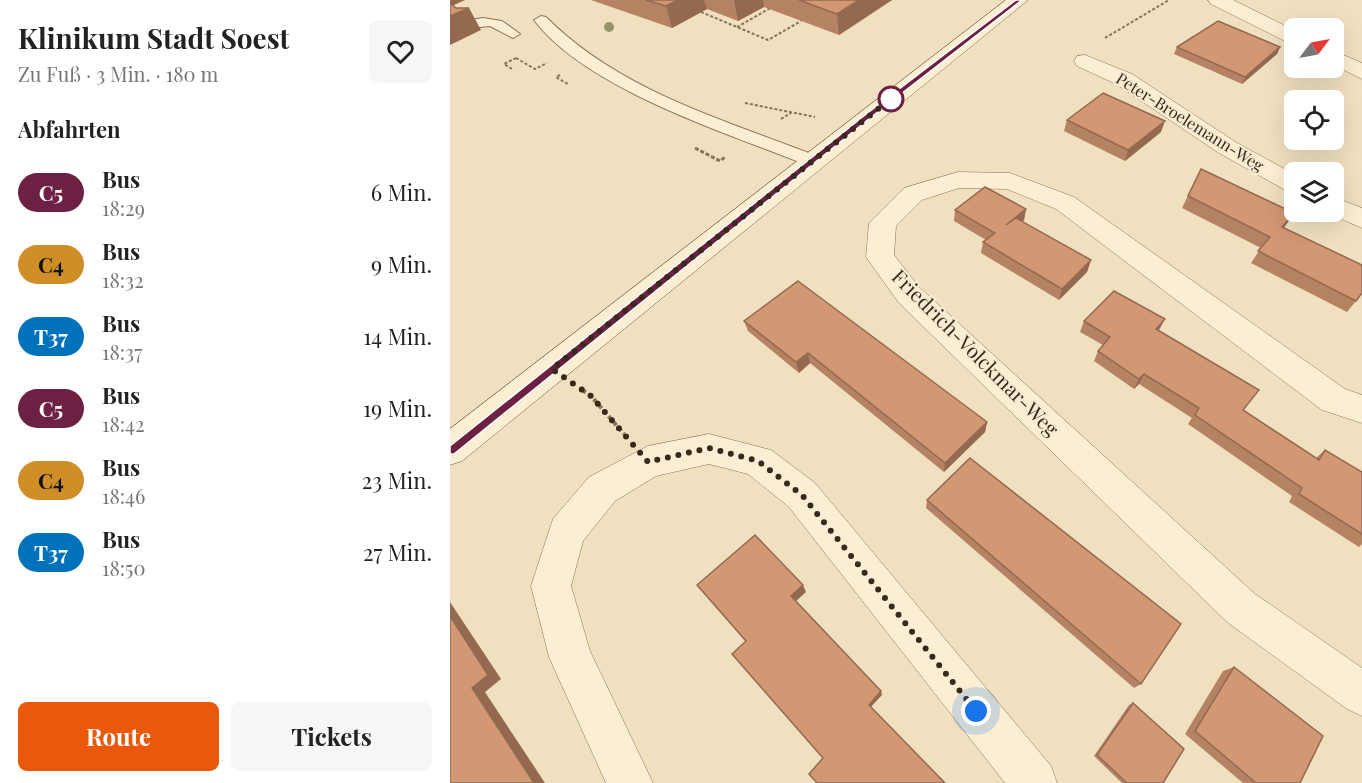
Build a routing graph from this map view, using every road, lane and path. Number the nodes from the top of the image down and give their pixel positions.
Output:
1 (1018, 0) edge
2 (1169, 0) edge
3 (1218, 0) edge
4 (775, 5) dead end
5 (701, 12) dead end
6 (541, 20) dead end
7 (801, 21) dead end
8 (470, 24) edge
9 (737, 27) junction
10 (1284, 33) edge
11 (513, 34) dead end
12 (516, 58) dead end
13 (1085, 61) joint
14 (1344, 62) edge
15 (512, 69) dead end
16 (1362, 72) edge
17 (813, 161) junction
18 (1284, 179) edge
19 (1344, 211) edge
20 (1362, 219) edge
21 (552, 369) junction
22 (1362, 409) edge
23 (450, 450) edge
24 (648, 462) junction
25 (1362, 694) edge
26 (630, 783) edge
27 (1034, 783) edge

1 - 17 street
2 - 13 path
3 - 10 street
4 - 9 path
5 - 9 path
6 - 17 lane
7 - 9 path
8 - 11 lane
12 - 15 path
13 - 18 street, Peter-Broelemann-Weg
14 - 16 street
17 - 21 street
19 - 20 street
21 - 23 street
21 - 24 path
22 - 25 street, Friedrich-Volckmar-Weg
24 - 26 street
24 - 27 street

